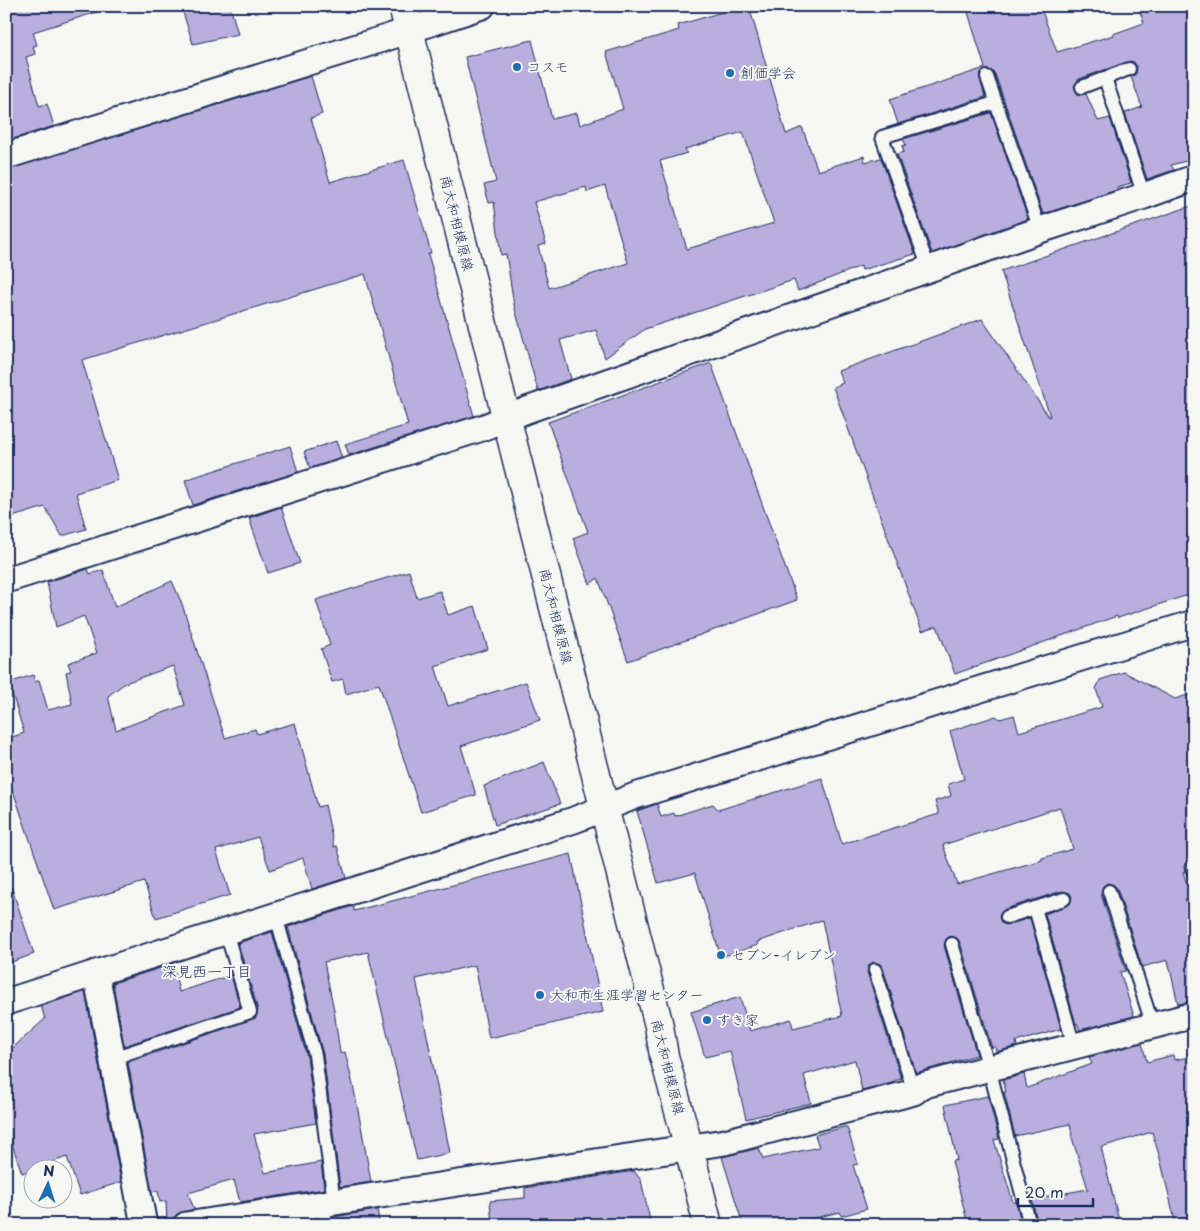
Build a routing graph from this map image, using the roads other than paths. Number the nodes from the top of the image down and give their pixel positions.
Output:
1 (482, 6) edge
2 (406, 18) edge
3 (1129, 69) dead end
4 (987, 77) dead end
5 (1105, 78) junction
6 (1082, 87) dead end
7 (995, 103) junction
8 (6, 156) edge
9 (1194, 178) edge
10 (1144, 196) junction
11 (1040, 230) junction
12 (929, 269) junction
13 (506, 419) junction
14 (6, 580) edge
15 (1194, 623) edge
16 (604, 808) junction
17 (1194, 867) edge
18 (1194, 873) edge
19 (1109, 891) dead end
20 (1064, 899) dead end
21 (1035, 908) junction
22 (276, 916) junction
23 (1007, 917) dead end
24 (226, 932) junction
25 (952, 944) dead end
26 (874, 970) dead end
27 (96, 973) junction
28 (6, 1002) edge
29 (1194, 1015) edge
30 (1153, 1026) junction
31 (1074, 1046) junction
32 (113, 1058) junction
33 (990, 1068) junction
34 (914, 1092) junction
35 (690, 1148) junction
36 (328, 1210) edge
37 (235, 1221) edge
38 (144, 1225) edge
39 (186, 1225) edge
40 (708, 1225) edge
41 (1030, 1225) edge

1 - 2 street
2 - 8 street
2 - 13 street, 南大和相模原線
3 - 5 lane
4 - 7 lane
5 - 6 lane
5 - 10 lane
7 - 11 lane
7 - 12 lane
9 - 10 street
10 - 11 street
11 - 12 street
12 - 13 street
13 - 14 street
13 - 16 street, 南大和相模原線
15 - 16 street
16 - 22 street
16 - 35 street, 南大和相模原線
17 - 18 lane
19 - 30 lane
20 - 21 lane
21 - 23 lane
21 - 31 lane
22 - 24 street
22 - 36 lane
24 - 27 street
24 - 32 lane
25 - 33 lane
26 - 34 lane
27 - 28 street
27 - 32 street
29 - 30 street
30 - 31 street
31 - 33 street
32 - 38 street
33 - 34 street
33 - 41 lane
34 - 35 street
35 - 36 street
35 - 40 street, 南大和相模原線
36 - 37 street
37 - 39 street

